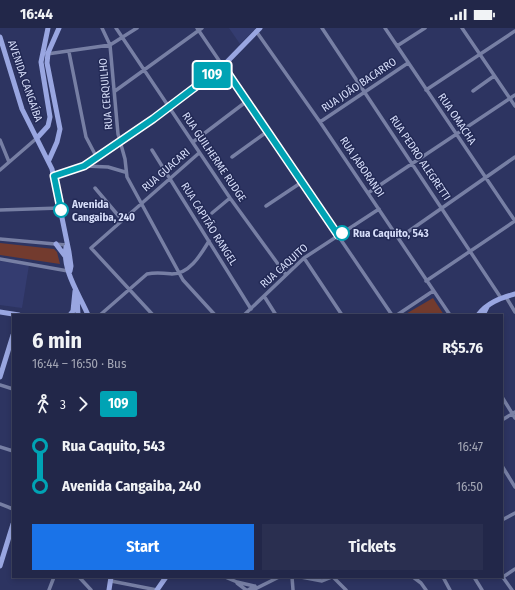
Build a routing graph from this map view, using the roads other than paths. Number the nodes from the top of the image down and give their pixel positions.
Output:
1 (48, 28) edge
2 (59, 28) edge
3 (102, 28) edge
4 (116, 28) edge
5 (137, 28) edge
6 (322, 28) edge
7 (385, 28) edge
8 (425, 28) edge
9 (462, 28) edge
10 (200, 29) edge
11 (258, 30) edge
12 (515, 31) edge
13 (0, 37) edge
14 (123, 38) junction
15 (110, 45) junction
16 (397, 46) junction
17 (69, 52) junction
18 (48, 54) junction
19 (480, 54) junction
20 (41, 58) junction
21 (408, 63) junction
22 (223, 66) junction
23 (144, 71) junction
24 (494, 76) junction
25 (426, 90) junction
26 (115, 91) junction
27 (473, 91) dead end
28 (366, 92) junction
29 (515, 95) edge
30 (510, 98) junction
31 (247, 101) junction
32 (515, 106) edge
33 (170, 107) junction
34 (320, 122) junction
35 (48, 126) junction
36 (60, 129) junction
37 (268, 131) junction
38 (456, 134) junction
39 (36, 138) junction
40 (0, 140) edge
41 (120, 142) junction
42 (193, 142) junction
43 (152, 150) dead end
44 (199, 153) junction
45 (232, 157) dead end
46 (515, 157) edge
47 (97, 158) junction
48 (49, 160) junction
49 (10, 162) junction
50 (413, 164) junction
51 (84, 166) junction
52 (0, 170) edge
53 (125, 172) junction
54 (54, 176) junction
55 (486, 178) junction
56 (170, 179) junction
57 (302, 182) junction
58 (96, 188) dead end
59 (368, 193) junction
60 (230, 198) junction
61 (141, 203) junction
62 (266, 206) dead end
63 (60, 208) junction
64 (379, 209) junction
65 (0, 210) edge
66 (444, 210) junction
67 (212, 213) dead end
68 (122, 220) junction
69 (515, 221) edge
70 (338, 235) junction
71 (399, 238) junction
72 (0, 239) edge
73 (209, 241) junction
74 (56, 244) junction
75 (66, 245) junction
76 (471, 252) junction
77 (66, 258) junction
78 (304, 258) junction
79 (0, 259) edge
80 (70, 271) junction
81 (179, 273) junction
82 (286, 275) junction
83 (426, 281) junction
84 (128, 289) junction
85 (75, 291) junction
86 (433, 291) junction
87 (515, 294) edge
88 (264, 296) junction
89 (504, 297) junction
90 (487, 307) junction
91 (251, 309) junction
92 (0, 312) edge
93 (515, 312) edge
94 (13, 314) edge
95 (71, 314) edge
96 (78, 314) edge
97 (87, 314) edge
98 (101, 314) edge
99 (152, 314) edge
100 (214, 314) edge
101 (245, 314) edge
102 (275, 314) edge
103 (341, 314) edge
104 (391, 314) edge
105 (398, 314) edge
106 (449, 314) edge
107 (479, 314) edge
108 (484, 314) edge
109 (12, 338) edge
110 (0, 377) edge
111 (0, 385) edge
112 (12, 389) edge
113 (503, 398) edge
114 (514, 413) edge
115 (515, 418) edge
116 (503, 419) edge
117 (0, 447) edge
118 (12, 451) edge
119 (503, 468) edge
120 (515, 487) edge
121 (0, 504) edge
122 (12, 509) edge
123 (515, 513) edge
124 (503, 519) edge
125 (12, 527) edge
126 (0, 566) edge
127 (515, 569) edge
128 (503, 575) edge
129 (503, 577) edge
130 (54, 578) edge
131 (80, 578) edge
132 (165, 578) edge
133 (227, 578) edge
134 (277, 578) edge
135 (292, 578) edge
136 (308, 578) edge
137 (329, 578) edge
138 (333, 578) edge
139 (414, 578) edge
140 (444, 578) edge
141 (475, 578) edge
142 (111, 579) edge
143 (237, 582) junction
144 (254, 588) edge
145 (49, 590) edge
146 (91, 590) edge
147 (109, 590) edge
148 (157, 590) edge
149 (247, 590) edge
150 (293, 590) edge
151 (346, 590) edge
152 (426, 590) edge
153 (450, 590) edge
154 (482, 590) edge
155 (512, 590) edge

1 - 20 main road
2 - 18 main road
3 - 15 street, RUA CERQUILHO
4 - 14 street, RUA GUILHERME RUDGE
5 - 14 street
6 - 28 street, RUA PEDRO ALEGRETTI
7 - 16 street, RUA OMACHA
8 - 16 street
9 - 19 street
10 - 22 street
10 - 23 street
11 - 22 main road
11 - 34 street, RUA JABORANDI
12 - 19 street
13 - 39 main road, AVENIDA CANGAÍBA
14 - 15 street
14 - 23 street, RUA GUILHERME RUDGE
15 - 17 street
15 - 26 street, RUA CERQUILHO
16 - 21 street, RUA OMACHA
17 - 18 street
17 - 47 street
18 - 20 street
18 - 36 main road
19 - 24 street
19 - 25 street
20 - 35 main road
21 - 25 street, RUA OMACHA
21 - 28 street, RUA JOÃO BACARRO
22 - 31 street
22 - 33 main road
23 - 26 street
23 - 33 street, RUA GUILHERME RUDGE
24 - 27 street
24 - 30 street
25 - 38 street, RUA OMACHA
26 - 41 street, RUA CERQUILHO
28 - 34 street, RUA JOÃO BACARRO
28 - 50 street, RUA PEDRO ALEGRETTI
29 - 30 street
30 - 32 street
30 - 38 street
31 - 37 street
31 - 42 street
33 - 41 main road
33 - 42 street, RUA GUILHERME RUDGE
34 - 59 street, RUA JABORANDI
35 - 36 main road
35 - 39 main road
36 - 48 main road
37 - 45 street
37 - 57 street
38 - 50 street
38 - 55 street, RUA OMACHA
39 - 48 main road, AVENIDA CANGAÍBA
39 - 49 street
40 - 49 street
41 - 47 main road
41 - 53 street, RUA CERQUILHO
42 - 44 street, RUA GUILHERME RUDGE
43 - 56 street, RUA CAPITÃO RANGEL
44 - 56 street, RUA GUACARI
44 - 60 street, RUA GUILHERME RUDGE
46 - 55 street
47 - 51 main road
48 - 54 main road, AVENIDA CANGAÍBA
49 - 52 street
50 - 59 street
50 - 66 street, RUA PEDRO ALEGRETTI
51 - 53 street
51 - 54 main road
53 - 61 street, RUA CERQUILHO
54 - 63 main road, AVENIDA CANGAÍBA
55 - 66 street
55 - 69 street, RUA OMACHA
56 - 61 street, RUA GUACARI
56 - 73 street, RUA CAPITÃO RANGEL
57 - 62 street
57 - 70 street
58 - 68 street
59 - 64 street, RUA JABORANDI
60 - 67 street
60 - 82 street, RUA GUILHERME RUDGE
61 - 68 street, RUA GUACARI
61 - 81 street, RUA CERQUILHO
63 - 65 street
63 - 75 main road, AVENIDA CANGAÍBA
64 - 70 street, RUA CAQUITO
64 - 71 street, RUA JABORANDI
66 - 71 street
66 - 76 street, RUA PEDRO ALEGRETTI
68 - 84 street, RUA GUACARI
69 - 76 street
70 - 78 street, RUA CAQUITO
70 - 104 street
71 - 83 street, RUA JABORANDI
72 - 74 street
73 - 81 street
73 - 91 street, RUA CAPITÃO RANGEL
74 - 75 street
74 - 77 main road
75 - 77 main road, AVENIDA CANGAÍBA
75 - 80 main road, AVENIDA CANGAÍBA
76 - 83 street
76 - 89 street, RUA PEDRO ALEGRETTI
77 - 80 main road, AVENIDA CANGAÍBA
78 - 82 street, RUA CAQUITO
78 - 103 street
79 - 80 street
80 - 85 main road, AVENIDA CANGAÍBA
81 - 84 street
81 - 100 street, RUA CERQUILHO
82 - 88 street, RUA CAQUITO
83 - 86 street, RUA JABORANDI
84 - 98 street
84 - 99 street
85 - 95 main road
85 - 96 main road
85 - 97 main road, AVENIDA CANGAÍBA
86 - 105 street
86 - 106 street, RUA JABORANDI
87 - 89 main road
88 - 91 street, RUA CAQUITO
88 - 102 street
89 - 90 main road
89 - 93 street, RUA PEDRO ALEGRETTI
90 - 107 main road
90 - 108 main road
91 - 101 street, RUA CAQUITO
92 - 94 main road
109 - 110 main road
111 - 112 street
113 - 114 street
114 - 115 street
114 - 116 street
117 - 118 street
119 - 120 street
121 - 122 street
123 - 124 street
125 - 126 main road
127 - 128 street
129 - 155 street
130 - 145 street
131 - 146 street
132 - 148 main road
133 - 143 street
134 - 144 street
135 - 150 street
136 - 137 street
138 - 151 street
139 - 152 street
140 - 153 street
141 - 154 street
142 - 147 main road
142 - 148 street
143 - 144 street
143 - 149 street
144 - 149 street

